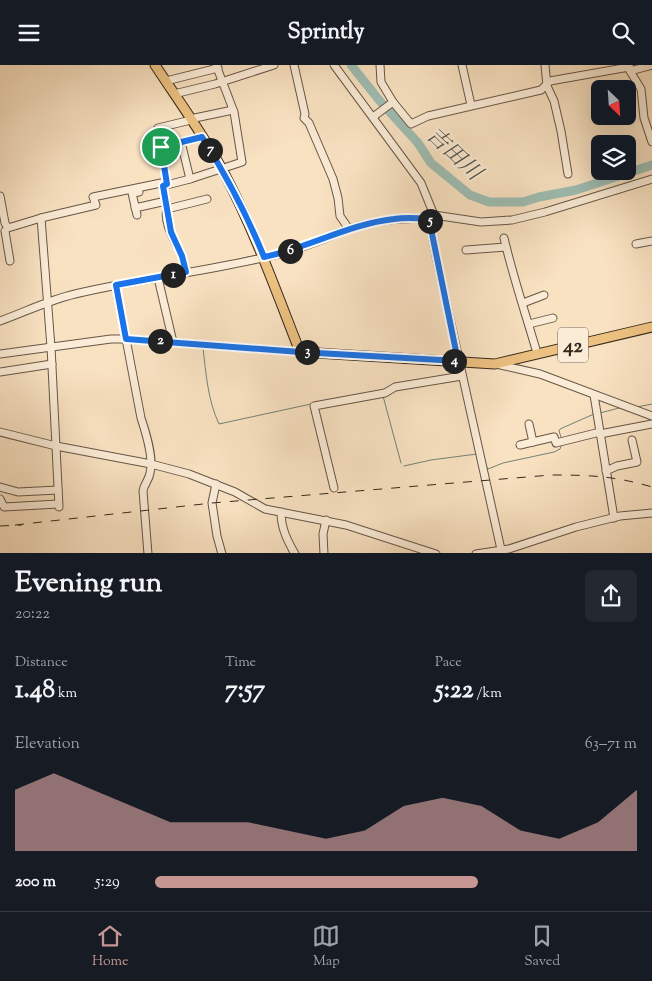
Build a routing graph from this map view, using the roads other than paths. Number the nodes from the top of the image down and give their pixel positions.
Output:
1 (156, 65) edge
2 (274, 65) edge
3 (294, 65) edge
4 (334, 65) edge
5 (380, 65) edge
6 (462, 65) edge
7 (546, 65) edge
8 (652, 65) edge
9 (217, 67) edge
10 (629, 67) edge
11 (166, 81) junction
12 (222, 82) junction
13 (547, 86) junction
14 (174, 94) junction
15 (393, 102) junction
16 (471, 105) junction
17 (233, 110) junction
18 (373, 117) junction
19 (190, 119) junction
20 (202, 137) junction
21 (180, 142) junction
22 (652, 142) edge
23 (161, 147) junction
24 (222, 169) junction
25 (568, 173) dead end
26 (190, 179) junction
27 (652, 179) edge
28 (164, 186) junction
29 (0, 196) edge
30 (207, 199) dead end
31 (167, 205) junction
32 (432, 217) junction
33 (41, 219) junction
34 (349, 229) junction
35 (4, 230) edge
36 (504, 238) dead end
37 (652, 241) edge
38 (636, 244) dead end
39 (506, 247) junction
40 (466, 250) dead end
41 (264, 257) junction
42 (10, 261) dead end
43 (186, 272) junction
44 (158, 278) junction
45 (116, 285) junction
46 (544, 295) dead end
47 (47, 302) junction
48 (523, 303) junction
49 (553, 318) dead end
50 (0, 321) edge
51 (529, 324) junction
52 (652, 327) edge
53 (126, 339) junction
54 (173, 342) junction
55 (51, 347) junction
56 (300, 352) junction
57 (537, 353) junction
58 (0, 354) edge
59 (458, 361) junction
60 (52, 364) junction
61 (495, 364) junction
62 (0, 372) edge
63 (462, 376) junction
64 (594, 395) junction
65 (652, 416) edge
66 (529, 424) dead end
67 (652, 424) edge
68 (0, 432) edge
69 (600, 433) junction
70 (632, 440) dead end
71 (533, 442) junction
72 (520, 445) dead end
73 (56, 446) junction
74 (151, 464) junction
75 (606, 471) junction
76 (216, 484) junction
77 (0, 487) edge
78 (334, 488) dead end
79 (58, 490) junction
80 (0, 499) edge
81 (281, 512) junction
82 (652, 513) edge
83 (614, 518) junction
84 (326, 520) junction
85 (501, 552) edge
86 (148, 553) edge
87 (222, 553) edge
88 (295, 553) edge
89 (324, 553) edge
90 (436, 553) edge
91 (476, 553) edge

1 - 11 main road
2 - 12 street
3 - 34 street
4 - 18 street
5 - 15 street
6 - 16 street
7 - 13 street
8 - 10 street
9 - 11 street
9 - 12 street
10 - 13 street
10 - 22 street
11 - 14 main road
12 - 14 street
12 - 17 street
13 - 16 street
13 - 25 street
14 - 19 main road
15 - 16 street
15 - 18 street
17 - 19 street
17 - 24 street
18 - 32 street
19 - 20 main road
19 - 23 street
20 - 21 street
20 - 24 main road
21 - 23 street
21 - 26 street
23 - 28 street
24 - 26 street
24 - 41 main road
26 - 28 street
27 - 32 street
28 - 31 street
28 - 31 street
28 - 33 street
29 - 35 street
30 - 31 street
31 - 43 street
32 - 34 street
32 - 59 street
33 - 35 street
33 - 47 street
34 - 41 street
35 - 42 street
36 - 39 street
37 - 38 street
39 - 40 street
39 - 48 street
41 - 43 street
41 - 56 main road
43 - 44 street
44 - 45 street
44 - 54 street
45 - 47 street
45 - 53 street
46 - 48 street
47 - 50 street
47 - 55 street
48 - 51 street
49 - 51 street
51 - 57 street
52 - 57 main road, 42
53 - 54 street
53 - 55 street
53 - 74 street
54 - 56 street
55 - 58 street
55 - 60 street
56 - 59 main road, 42
57 - 61 main road, 42
59 - 61 main road, 42
59 - 63 street
60 - 62 street
60 - 73 street
61 - 64 street
63 - 78 street
63 - 85 street
64 - 65 street
64 - 69 street
66 - 71 street
67 - 69 street
68 - 73 street
69 - 71 street
69 - 75 street
70 - 75 street
71 - 72 street
73 - 74 street
73 - 79 street
74 - 76 street
74 - 86 street
75 - 83 street
76 - 81 street
76 - 87 street
77 - 79 street
79 - 80 street
81 - 84 street
81 - 88 street
82 - 83 street
83 - 85 street
84 - 89 street
84 - 90 street
85 - 91 street

